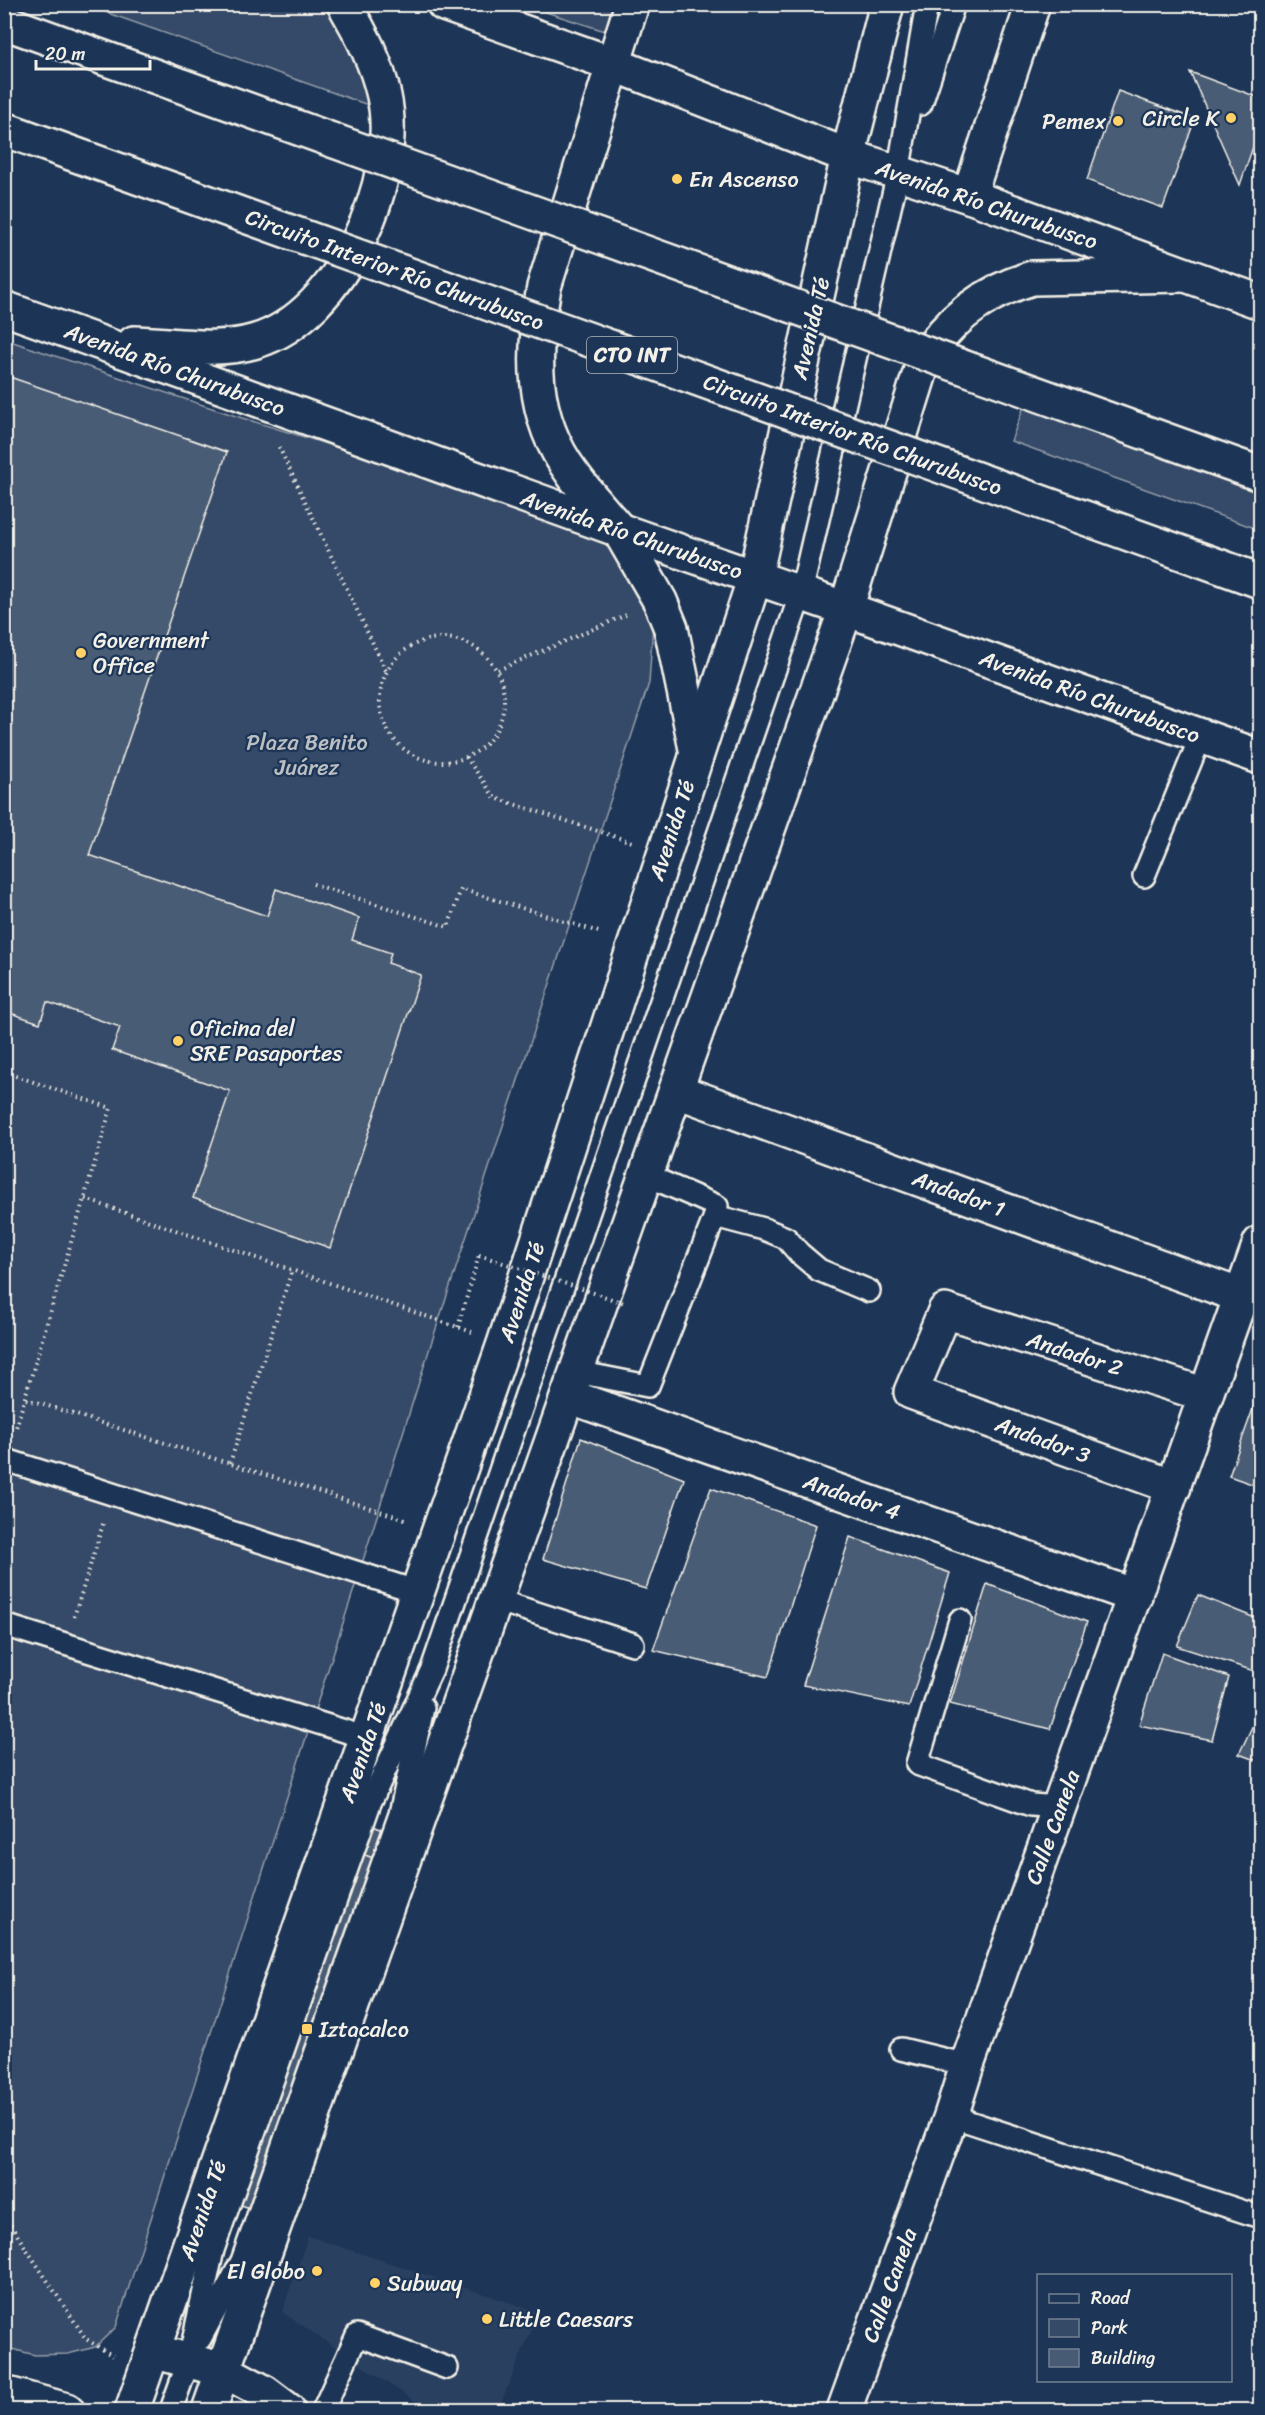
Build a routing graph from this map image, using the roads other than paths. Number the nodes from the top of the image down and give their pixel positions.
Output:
1 (344, 4) edge
2 (444, 4) edge
3 (632, 4) edge
4 (887, 4) edge
5 (927, 4) edge
6 (954, 4) edge
7 (1033, 4) edge
8 (4, 22) edge
9 (613, 64) junction
10 (4, 129) edge
11 (848, 156) junction
12 (898, 173) junction
13 (969, 196) junction
14 (1185, 275) junction
15 (1260, 302) edge
16 (4, 308) edge
17 (102, 343) junction
18 (1260, 474) edge
19 (619, 531) junction
20 (755, 577) junction
21 (1260, 581) edge
22 (801, 593) junction
23 (846, 609) junction
24 (1201, 736) junction
25 (696, 751) junction
26 (1260, 758) edge
27 (1144, 876) dead end
28 (677, 1091) junction
29 (646, 1175) junction
30 (715, 1216) junction
31 (1260, 1243) edge
32 (869, 1291) dead end
33 (1241, 1296) junction
34 (573, 1384) junction
35 (911, 1392) joint
36 (1206, 1395) junction
37 (6, 1460) edge
38 (1174, 1487) junction
39 (418, 1592) junction
40 (1135, 1596) junction
41 (496, 1600) junction
42 (960, 1620) dead end
43 (4, 1625) edge
44 (633, 1644) dead end
45 (432, 1669) junction
46 (367, 1738) junction
47 (1060, 1807) junction
48 (901, 2049) dead end
49 (967, 2065) junction
50 (951, 2116) junction
51 (1260, 2217) edge
52 (189, 2360) junction
53 (149, 2363) junction
54 (447, 2368) dead end
55 (223, 2370) junction
56 (4, 2393) edge
57 (67, 2410) edge
58 (132, 2410) edge
59 (171, 2410) edge
60 (209, 2410) edge
61 (288, 2410) edge
62 (323, 2410) edge
63 (844, 2410) edge

1 - 17 main road
2 - 9 main road, Avenida Río Churubusco
3 - 9 main road
4 - 11 main road, Avenida Té
5 - 12 lane
6 - 12 lane
7 - 13 main road
8 - 18 main road, bridge
9 - 11 main road, Avenida Río Churubusco
9 - 19 main road
10 - 21 main road, Circuito Interior Río Churubusco / CTO INT, bridge
11 - 12 main road, Avenida Río Churubusco
11 - 20 main road, Avenida Té
12 - 13 main road, Avenida Río Churubusco
12 - 22 lane
13 - 14 main road, Avenida Río Churubusco
14 - 15 main road, Avenida Río Churubusco
14 - 23 main road
16 - 17 main road, Avenida Río Churubusco
17 - 19 main road, Avenida Río Churubusco
19 - 20 main road, Avenida Río Churubusco
19 - 25 main road
20 - 22 main road, Avenida Río Churubusco
20 - 25 main road, Avenida Té
22 - 23 main road, Avenida Río Churubusco
22 - 45 lane
23 - 24 main road, Avenida Río Churubusco
23 - 28 main road
24 - 26 main road, Avenida Río Churubusco
24 - 27 lane
25 - 39 main road, Avenida Té
28 - 29 main road
28 - 33 main road, Andador 1
29 - 30 lane
29 - 34 main road
30 - 32 lane
30 - 34 lane
31 - 33 main road, Calle Canela
33 - 36 main road, Calle Canela
34 - 40 main road, Andador 4
34 - 41 main road
35 - 36 main road, Andador 2
35 - 38 main road, Andador 3
36 - 38 main road, Calle Canela
37 - 39 lane
38 - 40 main road, Calle Canela
39 - 46 main road, Avenida Té
40 - 47 main road, Calle Canela
41 - 44 lane
41 - 55 main road
42 - 47 lane
43 - 46 lane
45 - 52 lane
45 - 52 lane
46 - 53 main road, Avenida Té
47 - 49 main road, Calle Canela
48 - 49 lane
49 - 50 main road, Calle Canela
50 - 51 lane
50 - 63 main road, Calle Canela
52 - 53 main road
52 - 55 main road
52 - 59 lane
53 - 58 main road, Avenida Té
54 - 62 lane
55 - 60 main road
55 - 61 main road
56 - 57 main road

